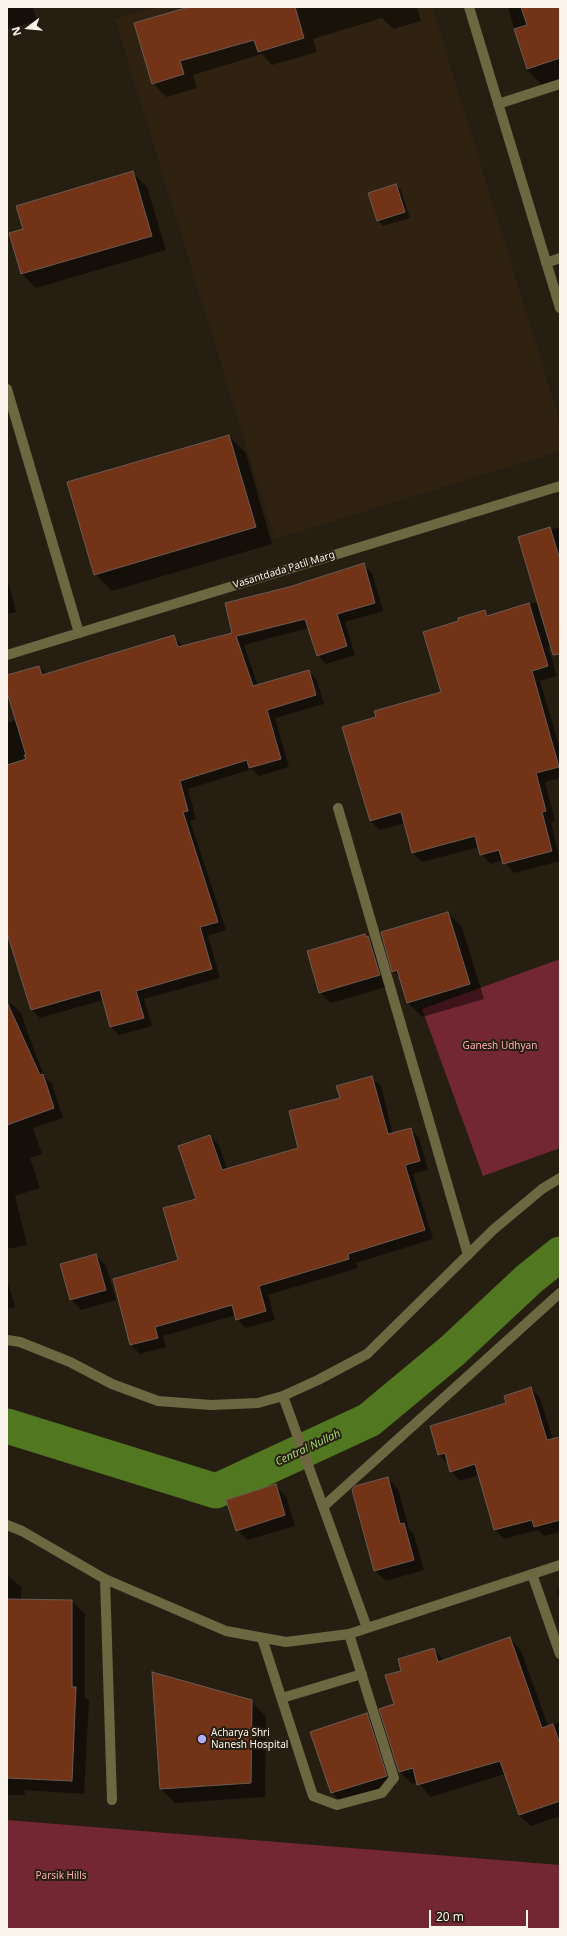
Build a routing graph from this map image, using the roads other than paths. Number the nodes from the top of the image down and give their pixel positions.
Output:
1 (469, 7) edge
2 (560, 84) edge
3 (498, 104) junction
4 (560, 258) edge
5 (546, 263) junction
6 (560, 308) edge
7 (7, 389) edge
8 (560, 486) edge
9 (78, 633) junction
10 (7, 655) edge
11 (338, 808) dead end
12 (560, 1178) edge
13 (468, 1255) junction
14 (560, 1293) edge
15 (7, 1340) edge
16 (283, 1396) junction
17 (324, 1506) junction
18 (7, 1525) edge
19 (560, 1565) edge
20 (532, 1574) junction
21 (105, 1579) junction
22 (367, 1628) junction
23 (349, 1634) junction
24 (262, 1638) junction
25 (560, 1654) edge
26 (362, 1674) junction
27 (282, 1698) junction
28 (112, 1800) dead end

1 - 3 street
2 - 3 street
3 - 5 street
4 - 5 street
5 - 6 street
7 - 9 street
8 - 9 street, Vasantdada Patil Marg
9 - 10 street, Vasantdada Patil Marg
11 - 13 street
12 - 13 street
13 - 16 street
14 - 17 street
15 - 16 street
16 - 17 street
17 - 22 street
18 - 21 street
19 - 20 street
20 - 22 street
20 - 25 street
21 - 24 street
21 - 28 street
22 - 23 street
23 - 24 street
23 - 26 street
24 - 27 street
26 - 27 street
26 - 27 street

